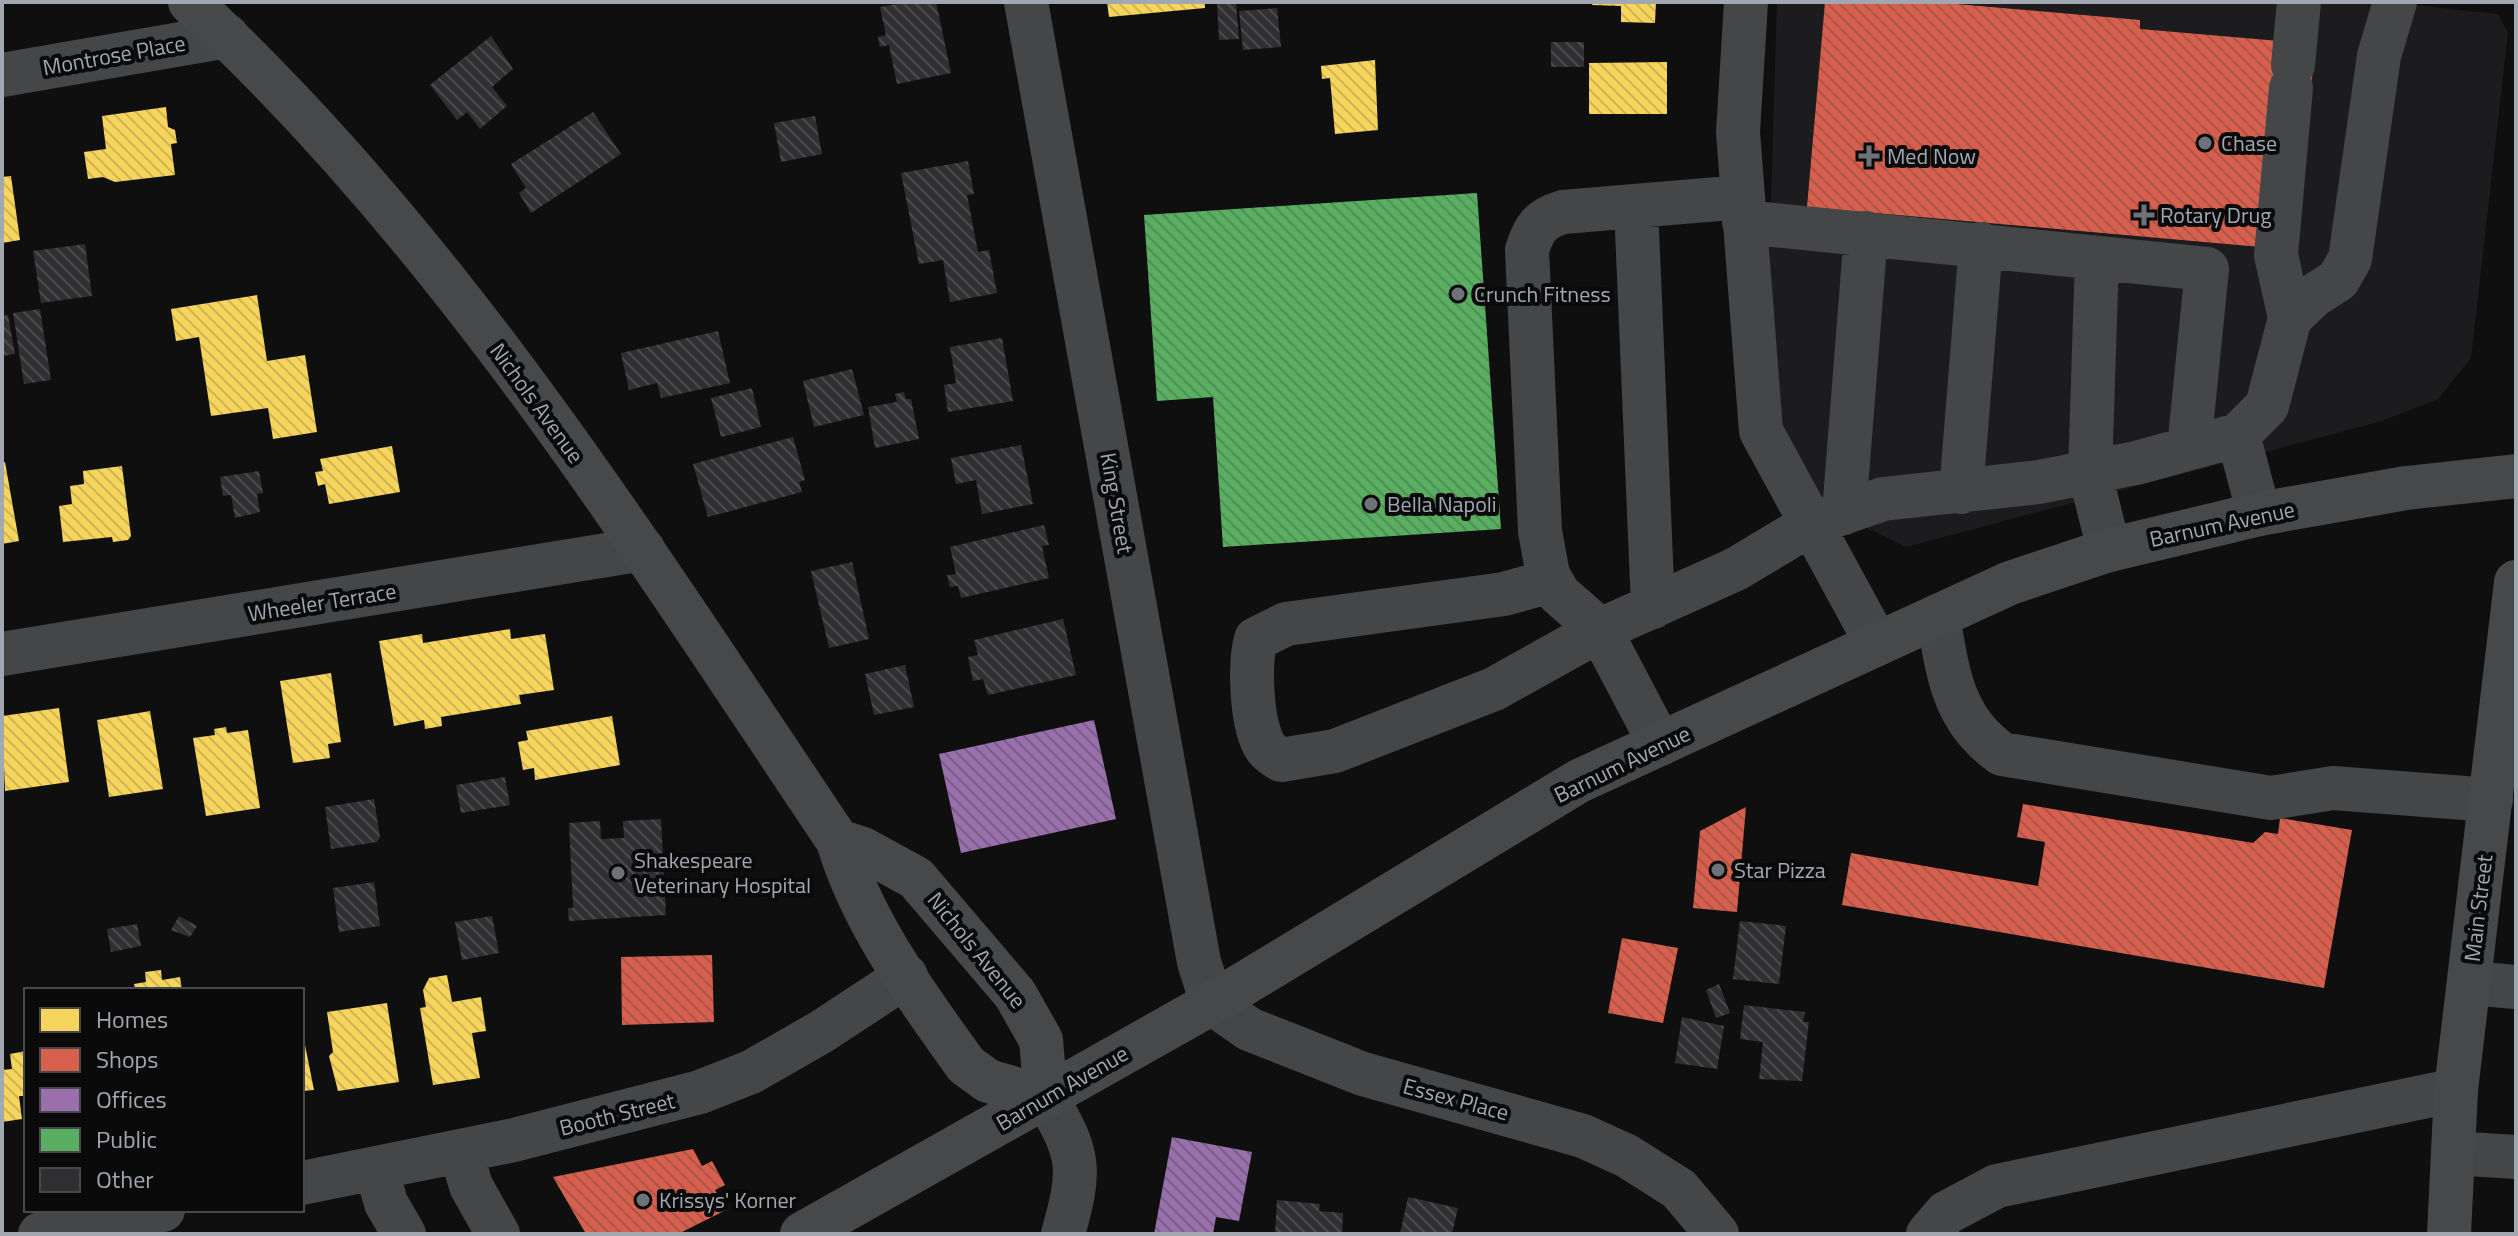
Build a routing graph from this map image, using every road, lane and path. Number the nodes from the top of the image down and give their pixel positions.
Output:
1 (190, 2) edge
2 (1026, 2) edge
3 (1746, 2) edge
4 (2299, 2) edge
5 (2395, 2) edge
6 (227, 36) junction
7 (2, 75) edge
8 (1636, 206) junction
9 (1743, 210) junction
10 (1866, 233) junction
11 (1981, 244) junction
12 (2097, 258) junction
13 (2290, 318) junction
14 (2238, 435) junction
15 (2189, 448) junction
16 (2090, 473) junction
17 (2516, 476) edge
18 (1961, 492) junction
19 (2259, 514) junction
20 (1827, 518) junction
21 (643, 549) junction
22 (2109, 550) junction
23 (1551, 581) junction
24 (2516, 582) edge
25 (1653, 607) junction
26 (1938, 616) junction
27 (1600, 630) junction
28 (1877, 644) junction
29 (2, 654) edge
30 (2508, 726) edge
31 (1660, 744) junction
32 (2491, 800) junction
33 (838, 841) junction
34 (906, 976) junction
35 (2469, 983) junction
36 (2516, 987) edge
37 (1212, 1003) junction
38 (2456, 1090) junction
39 (1046, 1098) junction
40 (461, 1152) junction
41 (2453, 1153) junction
42 (2516, 1157) edge
43 (376, 1168) junction
44 (304, 1183) edge
45 (153, 1212) edge
46 (1706, 1219) edge
47 (40, 1234) edge
48 (404, 1234) edge
49 (498, 1234) edge
50 (802, 1234) edge
51 (1063, 1234) edge
52 (1928, 1234) edge
53 (2449, 1234) edge

1 - 6 main road, Nichols Avenue
2 - 37 street, King Street
3 - 9 street
4 - 13 street
5 - 13 street
6 - 7 street, Montrose Place
6 - 21 main road, Nichols Avenue
8 - 9 street
8 - 23 street
8 - 25 street
9 - 10 street
9 - 20 street
10 - 11 street
10 - 20 street
11 - 12 street
11 - 18 street
12 - 15 street
12 - 16 street
13 - 14 street
14 - 15 street
14 - 19 street
15 - 16 street
16 - 18 street
16 - 22 street
17 - 19 main road, Barnum Avenue
18 - 20 street
19 - 22 main road, Barnum Avenue
20 - 25 street
20 - 28 street
21 - 29 street, Wheeler Terrace
21 - 33 main road, Nichols Avenue
22 - 26 main road, Barnum Avenue
23 - 27 street
23 - 27 street
24 - 30 main road, Main Street
25 - 27 street
26 - 28 main road, Barnum Avenue
26 - 32 street
27 - 31 street
28 - 31 main road, Barnum Avenue
30 - 32 main road, Main Street
31 - 37 main road, Barnum Avenue
32 - 35 main road, Main Street
33 - 34 main road, Nichols Avenue
33 - 39 main road, Nichols Avenue
34 - 39 main road, Nichols Avenue
34 - 40 street, Booth Street
35 - 36 street
35 - 38 main road, Main Street
37 - 39 main road, Barnum Avenue
37 - 46 street, Essex Place
38 - 41 main road, Main Street
38 - 52 street
39 - 50 main road, Barnum Avenue
39 - 51 street
40 - 43 street, Booth Street
40 - 49 street
41 - 42 street
41 - 53 main road, Main Street
43 - 44 street, Booth Street
43 - 48 street
45 - 47 street

